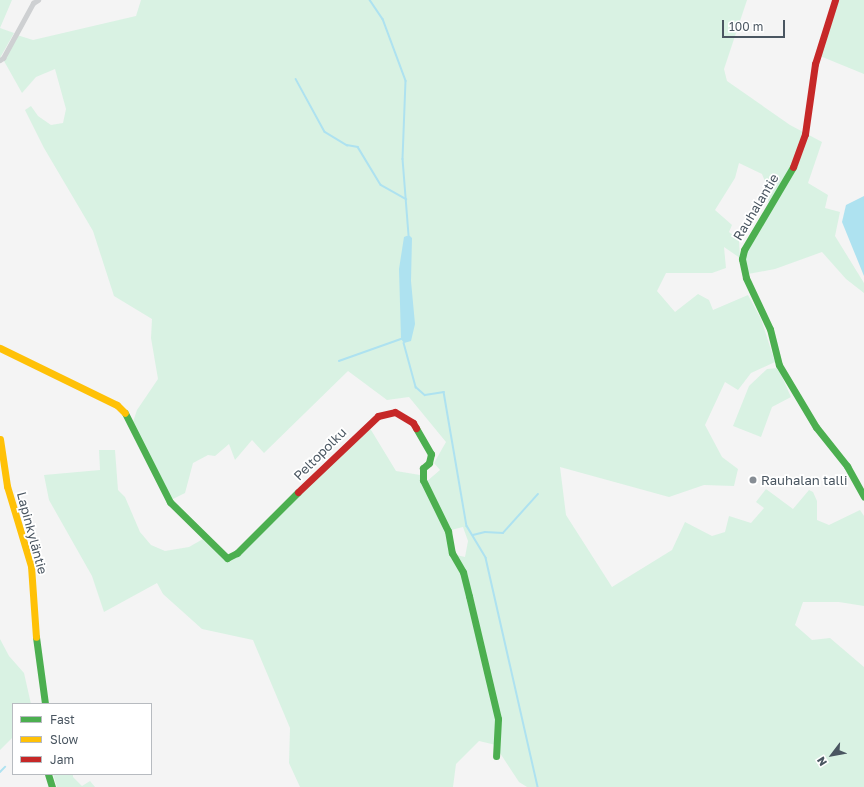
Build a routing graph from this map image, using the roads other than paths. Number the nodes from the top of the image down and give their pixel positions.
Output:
1 (38, 0) edge
2 (835, 0) edge
3 (0, 60) edge
4 (0, 348) edge
5 (0, 439) edge
6 (864, 497) edge
7 (45, 703) edge
8 (496, 756) dead end
9 (48, 775) edge
10 (52, 787) edge

1 - 3 street
2 - 6 street, Rauhalantie
4 - 8 street, Peltopolku
5 - 7 street, Lapinkyläntie
9 - 10 street

